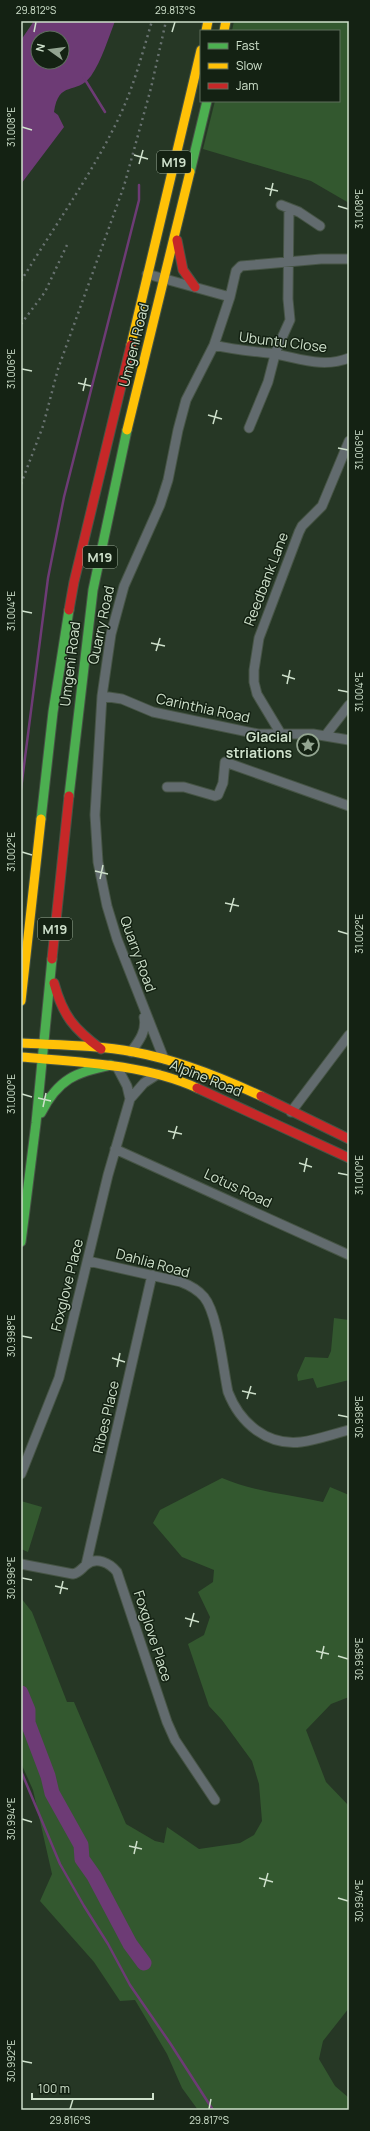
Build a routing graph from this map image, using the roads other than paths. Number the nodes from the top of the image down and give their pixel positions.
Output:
1 (200, 54) edge
2 (207, 102) edge
3 (320, 226) dead end
4 (176, 234) junction
5 (349, 259) edge
6 (288, 262) junction
7 (147, 274) junction
8 (165, 278) junction
9 (195, 287) junction
10 (230, 297) junction
11 (214, 345) junction
12 (275, 354) junction
13 (349, 358) edge
14 (249, 428) dead end
15 (349, 441) edge
16 (102, 696) junction
17 (349, 705) edge
18 (281, 734) junction
19 (325, 736) junction
20 (349, 740) edge
21 (167, 787) dead end
22 (349, 806) edge
23 (51, 970) junction
24 (21, 1001) edge
25 (143, 1009) junction
26 (349, 1035) edge
27 (21, 1043) edge
28 (44, 1044) junction
29 (101, 1049) junction
30 (131, 1052) junction
31 (21, 1058) edge
32 (42, 1059) junction
33 (164, 1059) junction
34 (114, 1066) junction
35 (158, 1074) junction
36 (130, 1099) junction
37 (291, 1112) junction
38 (36, 1123) junction
39 (349, 1139) edge
40 (115, 1149) junction
41 (349, 1158) edge
42 (21, 1242) edge
43 (349, 1255) edge
44 (88, 1261) junction
45 (152, 1275) junction
46 (349, 1430) edge
47 (21, 1474) edge
48 (21, 1564) edge
49 (86, 1565) junction
50 (215, 1800) dead end

1 - 7 main road, Umgeni Road / M19
2 - 4 main road, Umgeni Road / M19
3 - 6 street
4 - 8 main road, Umgeni Road / M19
4 - 9 main road
5 - 6 street
6 - 10 street, Quarry Road
6 - 12 street
7 - 8 street
7 - 24 main road, Umgeni Road / M19
8 - 9 street
8 - 23 main road, Umgeni Road / M19
9 - 10 street
10 - 11 street, Quarry Road
11 - 12 street, Ubuntu Close
11 - 16 street, Quarry Road
12 - 13 street, Ubuntu Close
12 - 14 street
15 - 18 street, Reedbank Lane
16 - 18 street, Carinthia Road
16 - 25 street, Quarry Road
17 - 19 street
18 - 19 street, Carinthia Road
19 - 20 street, Carinthia Road
21 - 22 street
23 - 28 main road, Umgeni Road / M19
23 - 29 main road
25 - 30 street, Quarry Road
25 - 33 street, Quarry Road
26 - 37 street
27 - 28 main road, Alpine Road
28 - 29 main road, Alpine Road
28 - 32 main road, Umgeni Road / M19
29 - 30 main road, Alpine Road
30 - 33 main road, Alpine Road
31 - 32 main road, Alpine Road
32 - 34 main road, Alpine Road
32 - 38 main road, Umgeni Road / M19
33 - 37 main road, Alpine Road
34 - 35 main road, Alpine Road
34 - 36 street
34 - 38 main road
35 - 36 street, Foxglove Place
35 - 41 main road, Alpine Road
36 - 40 street, Foxglove Place
37 - 39 main road, Alpine Road
38 - 42 main road, Umgeni Road / M19
40 - 43 street, Lotus Road
40 - 44 street, Foxglove Place
44 - 45 street, Dahlia Road
44 - 47 street, Foxglove Place
45 - 46 street, Dahlia Road
45 - 49 street, Ribes Place
48 - 49 street, Foxglove Place
49 - 50 street, Foxglove Place

